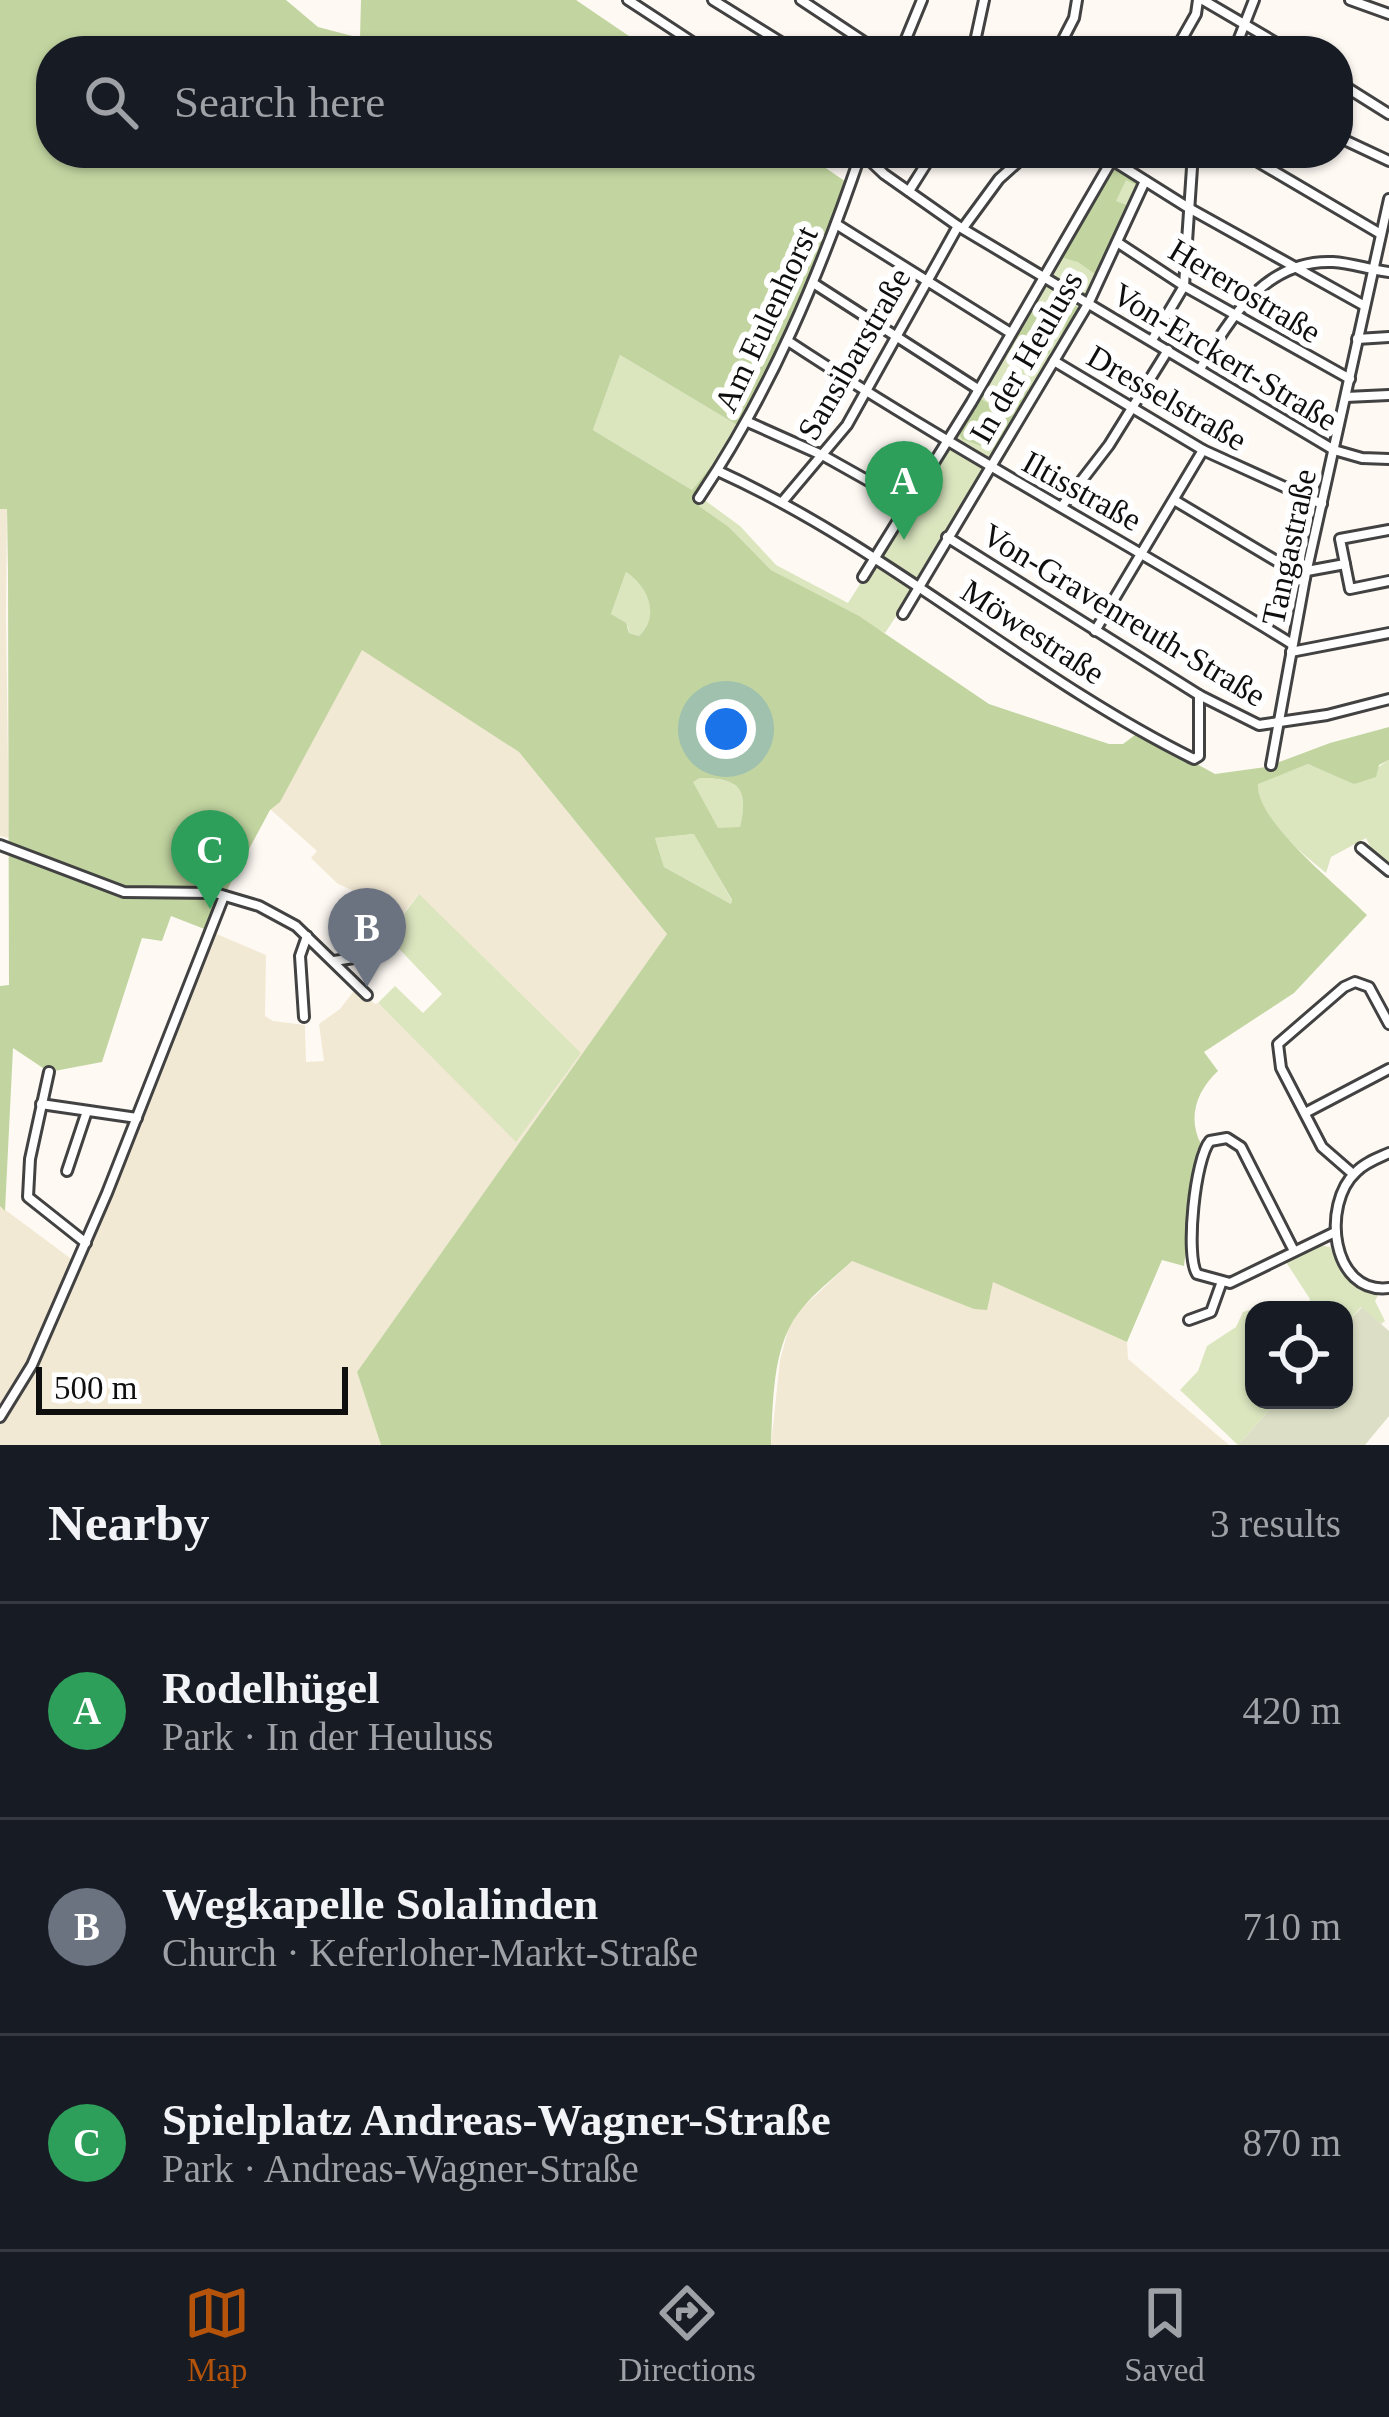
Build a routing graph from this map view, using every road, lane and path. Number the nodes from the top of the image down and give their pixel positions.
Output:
1 (713, 0) edge
2 (801, 0) edge
3 (984, 0) edge
4 (1077, 0) edge
5 (1201, 0) edge
6 (1254, 0) edge
7 (1350, 0) edge
8 (635, 2) edge
9 (917, 2) edge
10 (1389, 14) edge
11 (1245, 24) junction
12 (684, 36) edge
13 (772, 36) edge
14 (855, 36) edge
15 (906, 36) edge
16 (976, 36) edge
17 (1065, 36) edge
18 (1184, 36) edge
19 (1240, 36) edge
20 (1265, 36) edge
21 (1353, 91) edge
22 (1389, 114) edge
23 (1353, 144) edge
24 (1389, 161) edge
25 (857, 168) edge
26 (881, 168) edge
27 (924, 168) edge
28 (1011, 168) edge
29 (1109, 168) edge
30 (1129, 168) edge
31 (1191, 168) edge
32 (1268, 168) edge
33 (1145, 181) junction
34 (909, 191) junction
35 (1389, 200) edge
36 (1187, 208) junction
37 (1387, 211) edge
38 (836, 224) junction
39 (960, 227) junction
40 (1379, 233) junction
41 (1118, 242) junction
42 (1371, 268) junction
43 (1296, 269) junction
44 (1389, 272) edge
45 (1043, 279) junction
46 (924, 281) junction
47 (813, 283) junction
48 (1184, 286) junction
49 (1088, 304) junction
50 (1363, 305) junction
51 (1233, 313) junction
52 (1009, 332) junction
53 (1389, 337) edge
54 (896, 338) junction
55 (1357, 339) junction
56 (1152, 340) junction
57 (788, 341) junction
58 (1168, 350) junction
59 (1054, 361) junction
60 (1200, 369) junction
61 (1350, 379) junction
62 (978, 389) junction
63 (868, 392) junction
64 (1389, 395) edge
65 (1346, 397) junction
66 (1132, 406) junction
67 (748, 422) junction
68 (946, 441) junction
69 (1203, 450) junction
70 (1334, 450) junction
71 (824, 456) junction
72 (1389, 459) edge
73 (990, 466) junction
74 (718, 471) junction
75 (699, 498) dead end
76 (1174, 500) junction
77 (784, 501) junction
78 (906, 502) junction
79 (1322, 504) junction
80 (1062, 506) junction
81 (1389, 530) edge
82 (947, 537) junction
83 (1143, 552) junction
84 (874, 557) junction
85 (1345, 564) junction
86 (1306, 574) junction
87 (863, 577) dead end
88 (1389, 581) edge
89 (917, 586) junction
90 (903, 614) dead end
91 (1095, 631) junction
92 (1389, 633) edge
93 (1292, 648) junction
94 (1198, 695) junction
95 (1389, 699) edge
96 (1278, 724) junction
97 (1271, 765) dead end
98 (0, 845) edge
99 (1361, 848) dead end
100 (1389, 871) edge
101 (224, 896) junction
102 (307, 936) junction
103 (382, 943) dead end
104 (334, 961) junction
105 (367, 995) dead end
106 (304, 1017) dead end
107 (1389, 1024) edge
108 (1389, 1070) edge
109 (49, 1072) dead end
110 (41, 1104) junction
111 (87, 1111) junction
112 (1305, 1113) junction
113 (137, 1118) junction
114 (1389, 1153) edge
115 (67, 1171) dead end
116 (1353, 1174) junction
117 (1333, 1233) junction
118 (86, 1243) junction
119 (1294, 1251) junction
120 (1220, 1284) junction
121 (1389, 1288) edge
122 (1190, 1320) dead end
123 (0, 1417) edge

1 - 13 street
2 - 14 street
3 - 16 street
4 - 17 street
5 - 11 street
5 - 18 street
6 - 11 street
7 - 10 street
8 - 12 street
9 - 15 street
11 - 19 street
11 - 20 street
21 - 22 street
23 - 24 street
25 - 38 street, Am Eulenhorst
26 - 34 street, Von-Erckert-Straße
27 - 34 street
28 - 39 street, Sansibarstraße
29 - 45 street, In der Heuluss
30 - 33 street
31 - 36 street
32 - 40 street
33 - 36 street
33 - 41 street, In der Heuluss
34 - 39 street, Von-Erckert-Straße
35 - 37 street, Tangastraße
36 - 43 street
36 - 48 street
37 - 40 street, Tangastraße
38 - 46 street
38 - 47 street, Am Eulenhorst
39 - 45 street, Von-Erckert-Straße
39 - 46 street, Sansibarstraße
40 - 42 street, Tangastraße
41 - 48 street, Hererostraße
41 - 49 street, In der Heuluss
42 - 43 street
42 - 44 street
42 - 50 street, Tangastraße
43 - 50 street
43 - 51 street
45 - 49 street, Von-Erckert-Straße
45 - 52 street, In der Heuluss
46 - 52 street
46 - 54 street, Sansibarstraße
47 - 54 street
47 - 57 street, Am Eulenhorst
48 - 51 street, Hererostraße
48 - 56 street
49 - 56 street, Von-Erckert-Straße
49 - 59 street, In der Heuluss
50 - 55 street, Tangastraße
51 - 60 street
51 - 61 street, Hererostraße
52 - 62 street, In der Heuluss
53 - 55 street
54 - 62 street
54 - 63 street, Sansibarstraße
55 - 61 street, Tangastraße
56 - 58 street, Von-Erckert-Straße
57 - 63 street, Iltisstraße
57 - 67 street, Am Eulenhorst
58 - 60 street, Von-Erckert-Straße
58 - 66 street
59 - 66 street, Dresselstraße
59 - 73 street, In der Heuluss
60 - 70 street, Von-Erckert-Straße
61 - 65 street, Tangastraße
62 - 68 street, In der Heuluss
63 - 68 street, Iltisstraße
63 - 71 street, Sansibarstraße
64 - 65 street
65 - 70 street, Tangastraße
66 - 69 street, Dresselstraße
66 - 80 street
67 - 71 street
67 - 74 street, Am Eulenhorst
68 - 73 street, Iltisstraße
68 - 78 street, In der Heuluss
69 - 76 street
69 - 79 street, Dresselstraße
70 - 72 street, Von-Erckert-Straße
70 - 79 street, Tangastraße
71 - 77 street, Sansibarstraße
71 - 78 street
73 - 80 street, Iltisstraße
73 - 82 street, In der Heuluss
74 - 75 street, Am Eulenhorst
74 - 77 street, Möwestraße
76 - 83 street
76 - 86 street
77 - 84 street, Möwestraße
78 - 84 street, In der Heuluss
79 - 86 street, Tangastraße
80 - 83 street, Iltisstraße
81 - 85 street
82 - 89 street, In der Heuluss
82 - 91 street, Von-Gravenreuth-Straße
83 - 91 street
83 - 93 street, Iltisstraße
84 - 87 street, In der Heuluss
84 - 89 street, Möwestraße
85 - 86 street
85 - 88 street
86 - 93 street, Tangastraße
89 - 90 street, In der Heuluss
89 - 94 street, Möwestraße
91 - 94 street, Von-Gravenreuth-Straße
92 - 93 street
93 - 96 street, Tangastraße
94 - 96 street, Von-Gravenreuth-Straße
95 - 96 street
96 - 97 street, Tangastraße
98 - 101 street
99 - 100 street
101 - 102 street
101 - 113 street
102 - 104 street
102 - 106 street
103 - 104 street
104 - 105 street
107 - 112 street
108 - 112 street
109 - 110 street
110 - 111 street
110 - 118 street
111 - 113 street
111 - 115 street
112 - 116 street
113 - 118 street
114 - 116 street
116 - 117 street
117 - 119 street
117 - 121 street
118 - 123 street
119 - 120 street
119 - 120 street
120 - 122 street

